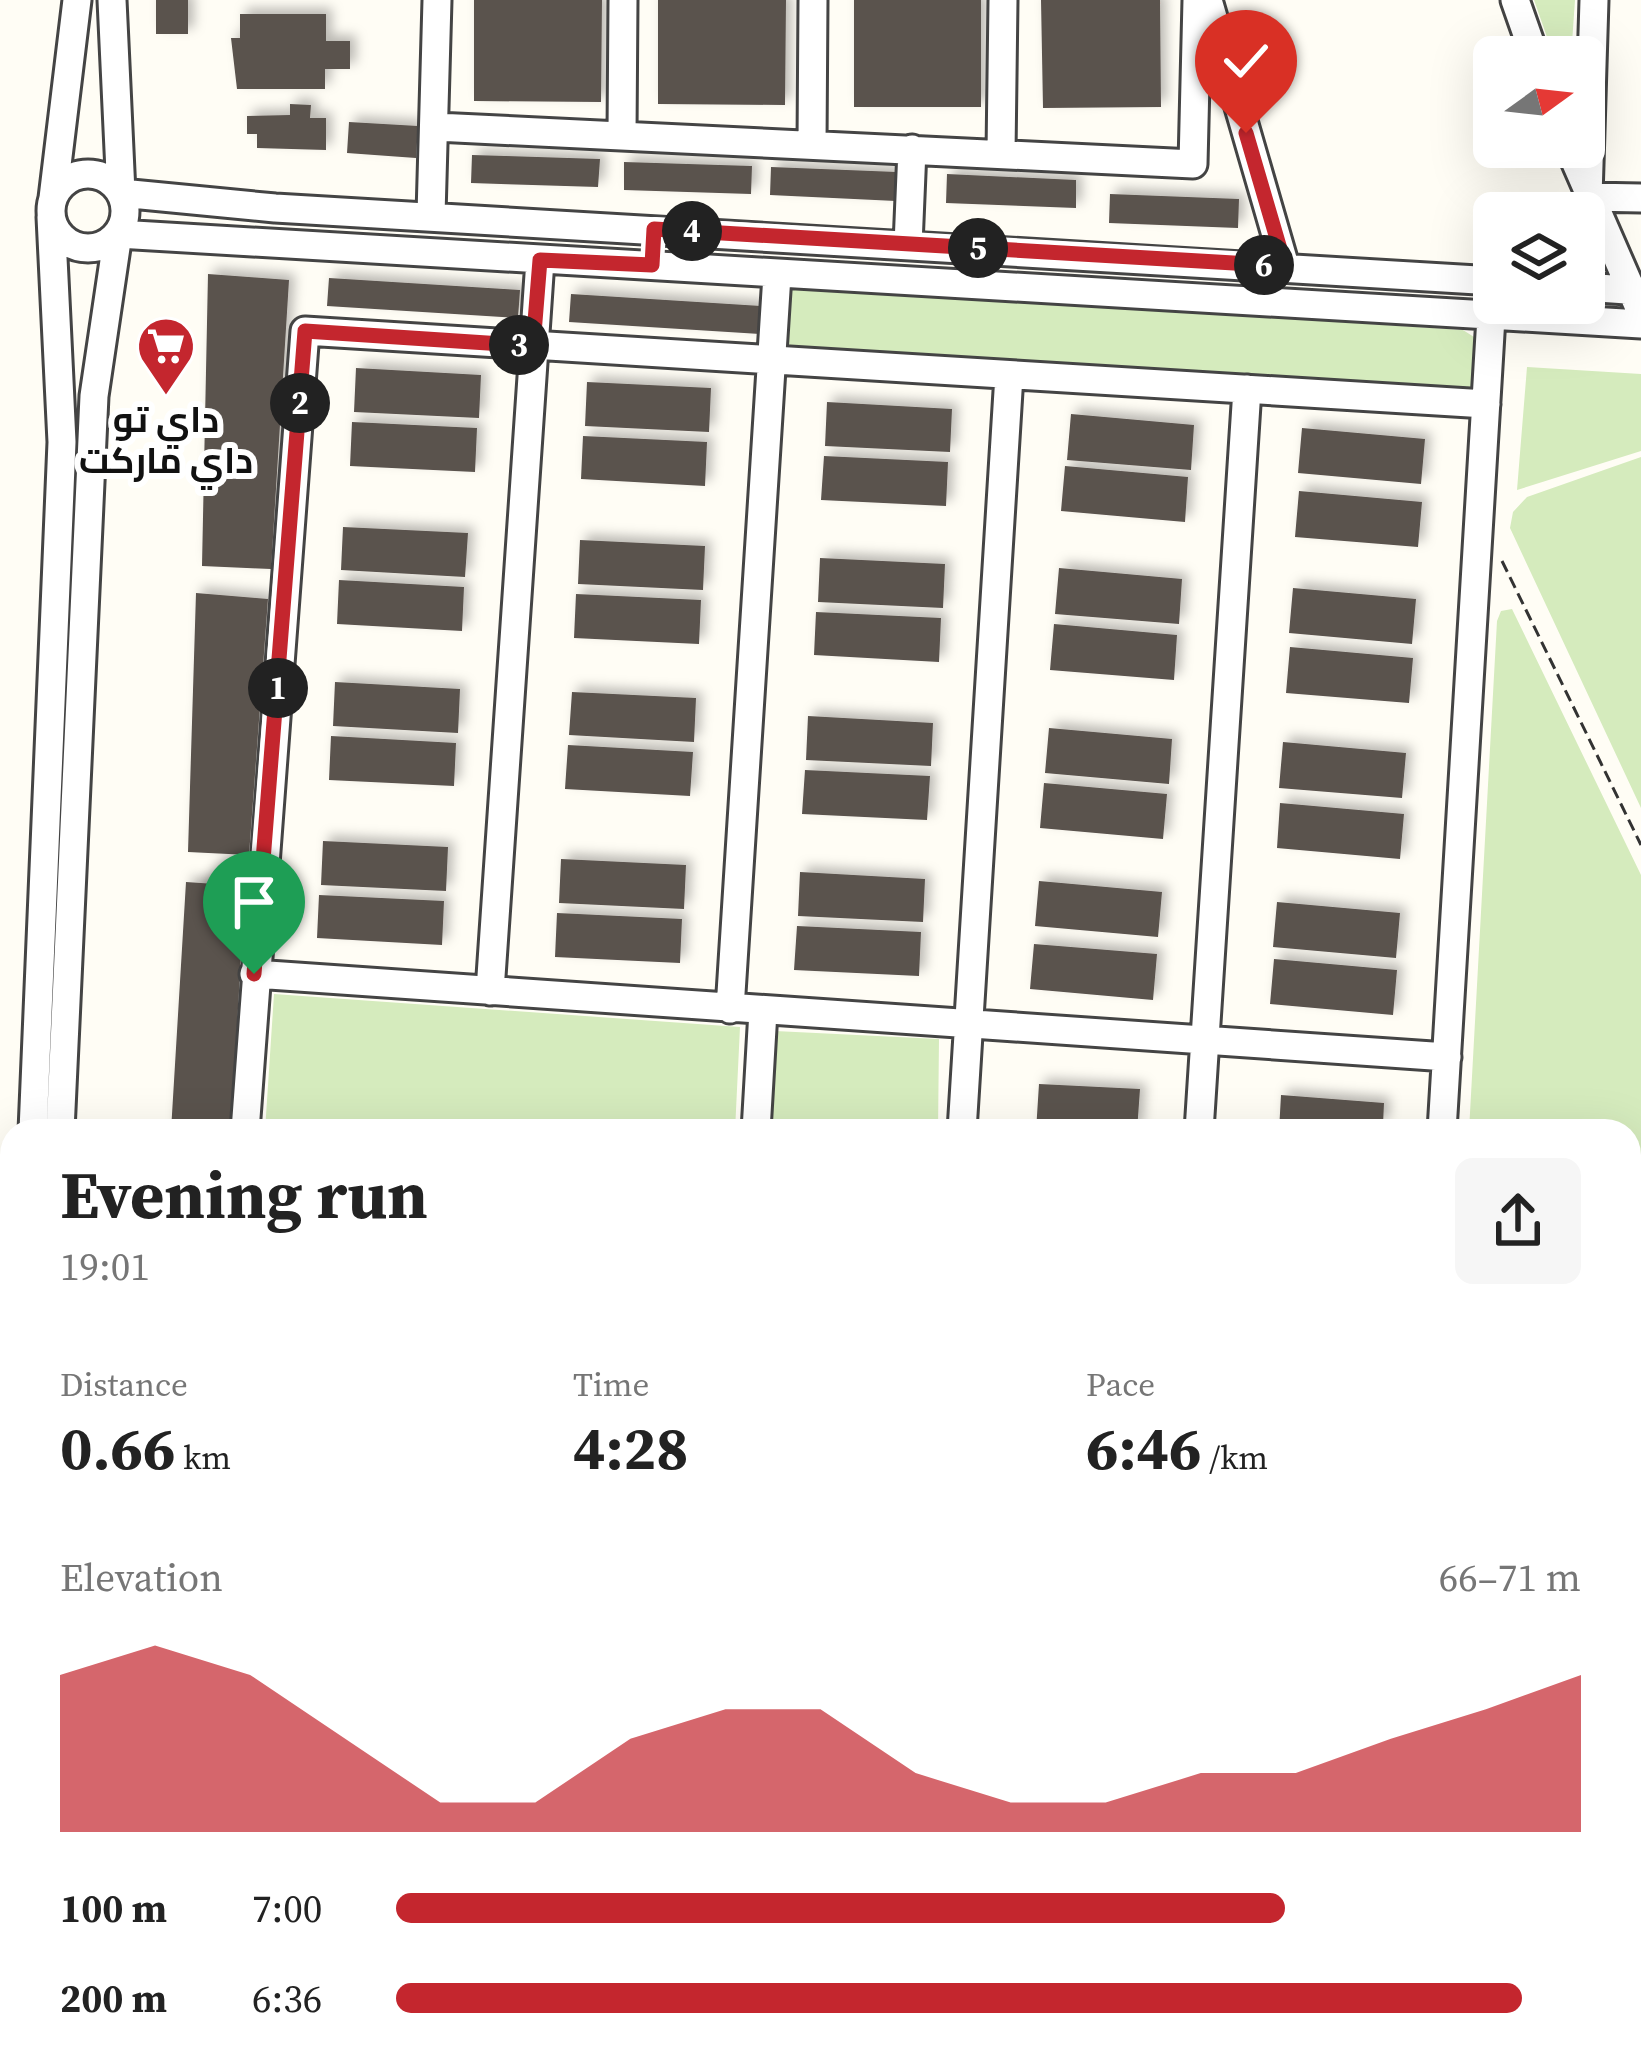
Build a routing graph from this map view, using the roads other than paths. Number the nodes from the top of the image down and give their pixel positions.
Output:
1 (77, 0) edge
2 (112, 0) edge
3 (437, 0) edge
4 (623, 0) edge
5 (813, 0) edge
6 (1004, 0) edge
7 (1197, 0) edge
8 (1208, 0) edge
9 (1515, 0) edge
10 (1594, 0) edge
11 (1528, 36) edge
12 (436, 128) junction
13 (622, 134) junction
14 (812, 144) junction
15 (912, 149) junction
16 (1001, 153) junction
17 (1588, 192) edge
18 (121, 194) junction
19 (1605, 197) edge
20 (1641, 198) edge
21 (52, 208) junction
22 (275, 208) junction
23 (431, 215) junction
24 (654, 229) junction
25 (1605, 231) edge
26 (118, 234) junction
27 (273, 242) junction
28 (908, 244) junction
29 (540, 260) junction
30 (652, 265) junction
31 (1285, 266) junction
32 (777, 275) junction
33 (1422, 277) junction
34 (1473, 280) edge
35 (1605, 291) edge
36 (1638, 298) edge
37 (1420, 311) junction
38 (1473, 316) edge
39 (1605, 322) edge
40 (1490, 324) edge
41 (1641, 324) edge
42 (533, 346) junction
43 (770, 360) junction
44 (1009, 375) junction
45 (1246, 389) junction
46 (1486, 404) junction
47 (254, 974) junction
48 (490, 991) junction
49 (730, 1009) junction
50 (764, 1011) junction
51 (969, 1025) junction
52 (1205, 1037) junction
53 (1448, 1057) junction
54 (34, 1119) edge
55 (61, 1119) edge
56 (246, 1119) edge
57 (757, 1119) edge
58 (963, 1119) edge
59 (1200, 1119) edge
60 (1443, 1119) edge

1 - 21 street
2 - 18 street
3 - 12 street
4 - 13 street
5 - 14 street
6 - 16 street
7 - 16 street
8 - 31 street
9 - 11 street
10 - 17 street
12 - 13 street
12 - 23 street
13 - 14 street
14 - 15 street
15 - 16 street
15 - 28 street
18 - 21 street
18 - 22 street
18 - 26 street
19 - 20 street
21 - 26 street
21 - 54 street
22 - 23 street
22 - 27 street
23 - 24 street
24 - 28 street
24 - 30 street
25 - 36 street
26 - 27 street
26 - 55 street
27 - 29 street
28 - 31 street
29 - 30 street
29 - 42 street
30 - 32 street
31 - 33 street
32 - 37 street
32 - 43 street
33 - 34 street
33 - 37 street
35 - 36 street
37 - 38 street
39 - 41 street
40 - 46 street
42 - 43 street
42 - 47 street
42 - 48 street
43 - 44 street
43 - 49 street
44 - 45 street
44 - 51 street
45 - 46 street
45 - 52 street
46 - 53 street
47 - 48 street
47 - 56 street
48 - 49 street
49 - 50 street
50 - 51 street
50 - 57 street
51 - 52 street
51 - 58 street
52 - 53 street
52 - 59 street
53 - 60 street

